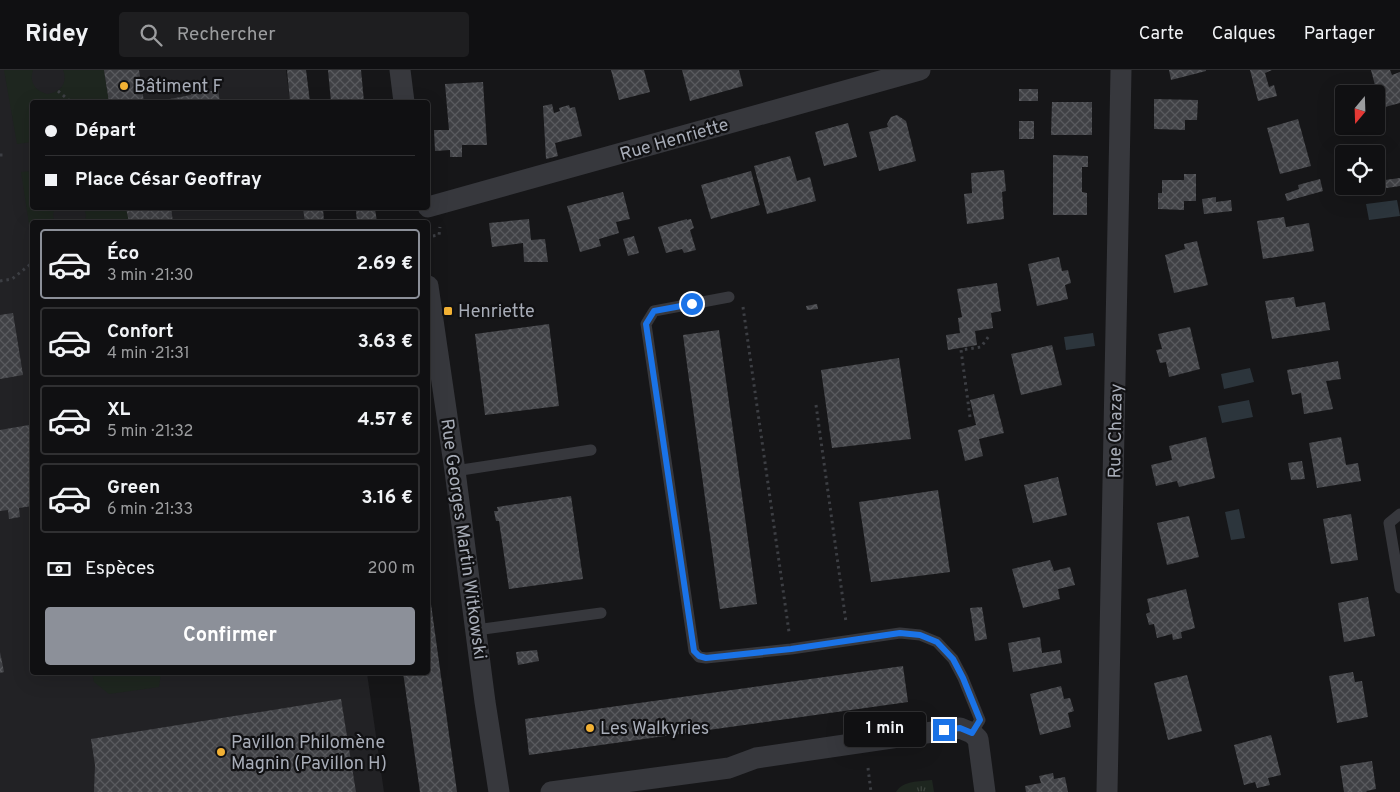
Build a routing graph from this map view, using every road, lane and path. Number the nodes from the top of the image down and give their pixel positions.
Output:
1 (400, 70) edge
2 (920, 70) edge
3 (1121, 70) edge
4 (58, 91) dead end
5 (69, 100) edge
6 (404, 100) edge
7 (430, 205) edge
8 (430, 231) edge
9 (439, 235) dead end
10 (30, 265) edge
11 (0, 281) edge
12 (729, 297) joint
13 (430, 300) edge
14 (989, 336) dead end
15 (816, 405) dead end
16 (970, 417) dead end
17 (591, 450) dead end
18 (455, 471) junction
19 (1400, 514) edge
20 (1400, 588) edge
21 (601, 613) dead end
22 (476, 630) junction
23 (849, 640) junction
24 (791, 649) junction
25 (972, 733) junction
26 (868, 768) dead end
27 (499, 792) edge
28 (551, 792) edge
29 (871, 792) edge
30 (985, 792) edge
31 (1108, 792) edge

1 - 6 street
2 - 7 street, Rue Henriette
3 - 31 street, Rue Chazay
4 - 5 path
8 - 9 path
10 - 11 path
12 - 24 path
12 - 24 lane
13 - 18 street, Rue Georges Martin Witkowski
14 - 16 path
15 - 23 path
17 - 18 lane
18 - 22 street, Rue Georges Martin Witkowski
19 - 20 lane
21 - 22 lane
22 - 27 street, Rue Georges Martin Witkowski
23 - 24 lane
23 - 25 lane
25 - 28 street
25 - 30 street
26 - 29 path

